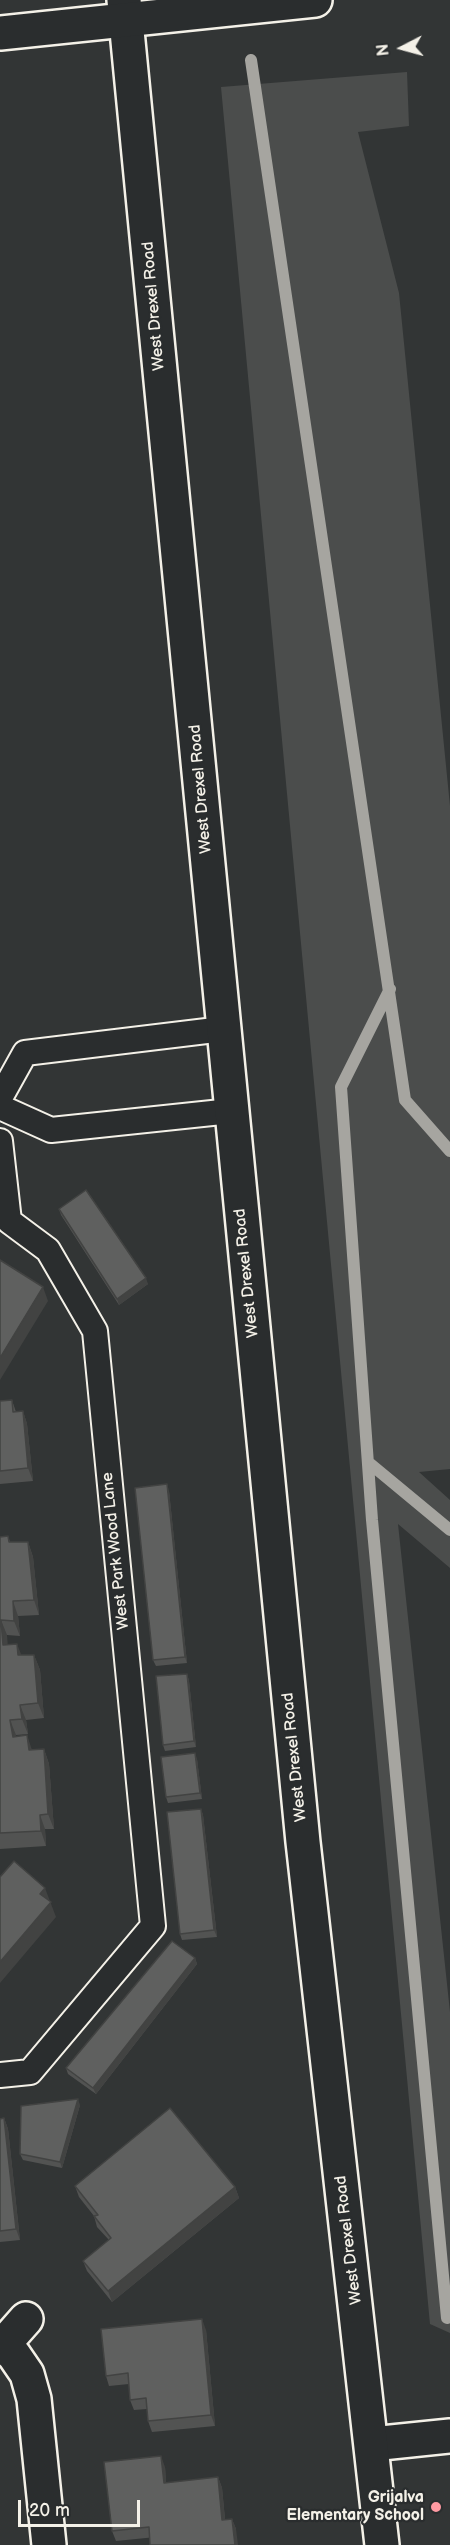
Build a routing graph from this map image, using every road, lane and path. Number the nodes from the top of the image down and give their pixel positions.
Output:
1 (315, 0) edge
2 (126, 10) edge
3 (0, 33) edge
4 (223, 1029) junction
5 (0, 1098) edge
6 (0, 1107) edge
7 (231, 1111) junction
8 (0, 1142) edge
9 (0, 2074) edge
10 (26, 2319) dead end
11 (2, 2343) edge
12 (450, 2436) edge
13 (372, 2444) junction
14 (49, 2545) edge
15 (382, 2545) edge

1 - 2 street
2 - 3 street
2 - 4 street, West Drexel Road
4 - 5 lane
4 - 7 street, West Drexel Road
6 - 7 lane
7 - 13 street, West Drexel Road
8 - 9 lane, West Park Wood Lane
10 - 11 street
11 - 14 street
12 - 13 street
13 - 15 street, West Drexel Road

